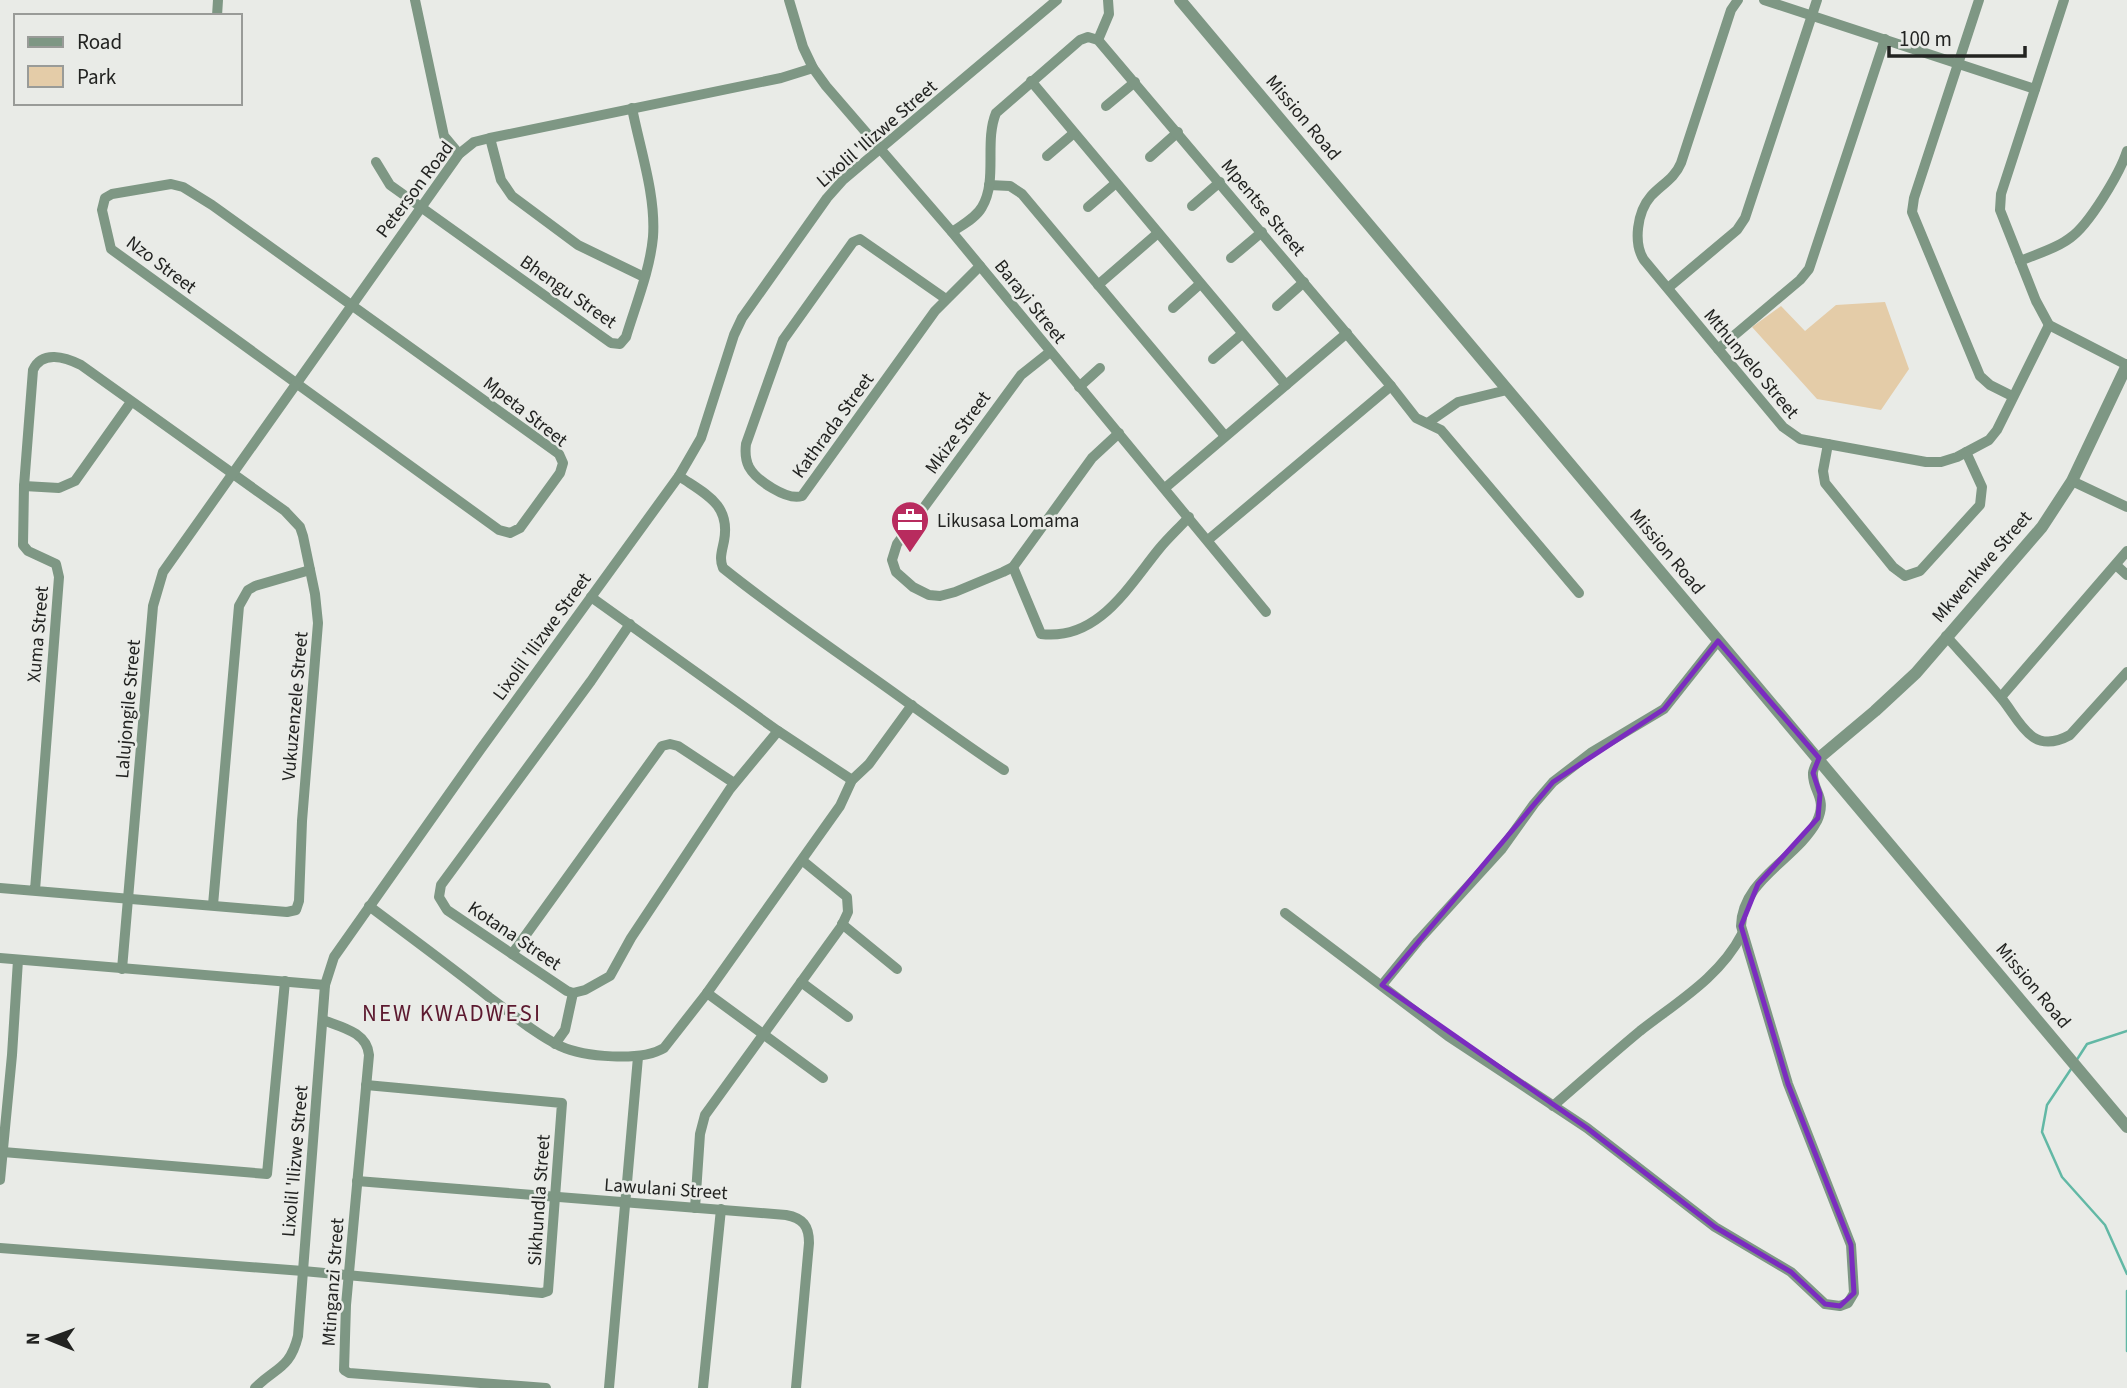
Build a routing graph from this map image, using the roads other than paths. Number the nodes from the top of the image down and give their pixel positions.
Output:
1 (415, 0) edge
2 (789, 0) edge
3 (1057, 0) edge
4 (1108, 0) edge
5 (1180, 0) edge
6 (1738, 0) edge
7 (1764, 0) edge
8 (1817, 0) edge
9 (1979, 0) edge
10 (2064, 0) edge
11 (1812, 16) junction
12 (1885, 39) junction
13 (1098, 40) junction
14 (1959, 63) junction
15 (813, 68) junction
16 (1031, 81) junction
17 (1135, 82) junction
18 (2035, 89) junction
19 (1106, 106) dead end
20 (632, 108) junction
21 (1178, 132) junction
22 (1074, 133) junction
23 (490, 138) junction
24 (880, 150) junction
25 (2127, 151) edge
26 (459, 154) junction
27 (1047, 156) dead end
28 (1150, 157) dead end
29 (376, 163) dead end
30 (1220, 182) junction
31 (1116, 183) junction
32 (989, 185) junction
33 (1192, 206) dead end
34 (1088, 207) dead end
35 (421, 208) junction
36 (952, 232) junction
37 (1262, 232) junction
38 (1158, 233) junction
39 (1231, 258) dead end
40 (2020, 261) junction
41 (979, 266) junction
42 (644, 277) junction
43 (1304, 282) junction
44 (1200, 284) junction
45 (1098, 285) junction
46 (1668, 288) junction
47 (946, 299) junction
48 (351, 305) junction
49 (1277, 306) dead end
50 (1173, 308) dead end
51 (2049, 325) junction
52 (1347, 333) junction
53 (1242, 334) junction
54 (1718, 349) junction
55 (1050, 352) junction
56 (1213, 359) dead end
57 (37, 362) joint
58 (2127, 365) edge
59 (1100, 368) dead end
60 (296, 383) junction
61 (1286, 385) junction
62 (1391, 386) junction
63 (1079, 387) junction
64 (1507, 390) junction
65 (2012, 396) junction
66 (131, 402) junction
67 (1429, 422) junction
68 (1119, 433) junction
69 (1225, 436) junction
70 (1828, 444) junction
71 (1966, 452) junction
72 (230, 474) junction
73 (679, 475) junction
74 (2072, 481) junction
75 (24, 486) junction
76 (1165, 488) junction
77 (2127, 507) edge
78 (1189, 517) junction
79 (1208, 540) junction
80 (2127, 551) edge
81 (2116, 565) junction
82 (1013, 567) junction
83 (310, 570) junction
84 (2127, 575) edge
85 (1579, 593) dead end
86 (591, 597) junction
87 (1266, 612) dead end
88 (629, 624) junction
89 (1946, 636) junction
90 (1718, 640) junction
91 (2127, 672) edge
92 (2001, 697) junction
93 (912, 705) junction
94 (778, 731) junction
95 (1819, 758) junction
96 (1004, 770) dead end
97 (852, 780) junction
98 (734, 783) junction
99 (803, 860) junction
100 (0, 888) edge
101 (35, 890) junction
102 (128, 898) junction
103 (213, 905) junction
104 (369, 906) junction
105 (1285, 913) dead end
106 (842, 924) junction
107 (1742, 934) junction
108 (512, 954) junction
109 (0, 958) edge
110 (18, 960) junction
111 (122, 969) junction
112 (897, 969) dead end
113 (285, 981) junction
114 (801, 982) junction
115 (325, 985) junction
116 (1382, 985) junction
117 (573, 993) junction
118 (707, 993) junction
119 (848, 1017) dead end
120 (323, 1020) junction
121 (764, 1033) junction
122 (555, 1044) junction
123 (638, 1057) junction
124 (823, 1078) dead end
125 (366, 1085) junction
126 (1553, 1106) junction
127 (2127, 1127) edge
128 (3, 1152) junction
129 (0, 1181) edge
130 (357, 1181) junction
131 (554, 1197) junction
132 (625, 1203) junction
133 (695, 1208) junction
134 (721, 1209) junction
135 (0, 1248) edge
136 (303, 1270) junction
137 (349, 1276) junction
138 (255, 1388) edge
139 (547, 1388) edge
140 (609, 1388) edge
141 (703, 1388) edge
142 (796, 1388) edge

1 - 26 street
2 - 15 street, Barayi Street
3 - 24 street, Lixolil 'Ilizwe Street
4 - 13 street
5 - 64 street, Mission Road
6 - 46 street, Mthunyelo Street
7 - 11 street
8 - 11 street
9 - 14 street
10 - 18 street
11 - 12 street
11 - 46 street
12 - 14 street
12 - 54 street
13 - 16 street
13 - 17 street, Mpentse Street
14 - 18 street
14 - 65 street
15 - 20 street, Peterson Road
15 - 24 street, Barayi Street
16 - 22 street
16 - 32 street
17 - 19 street
17 - 21 street, Mpentse Street
18 - 40 street
20 - 23 street, Peterson Road
20 - 42 street, Bhengu Street
21 - 28 street
21 - 30 street, Mpentse Street
22 - 27 street
22 - 31 street
23 - 26 street, Peterson Road
23 - 42 street
24 - 36 street, Barayi Street
24 - 73 street, Lixolil 'Ilizwe Street
25 - 40 street
26 - 35 street, Peterson Road
29 - 35 street, Bhengu Street
30 - 33 street
30 - 37 street, Mpentse Street
31 - 34 street
31 - 38 street
32 - 36 street
32 - 45 street
35 - 42 street, Bhengu Street
35 - 48 street, Peterson Road
36 - 41 street, Barayi Street
37 - 39 street
37 - 43 street, Mpentse Street
38 - 44 street
38 - 45 street
40 - 51 street
41 - 47 street, Kathrada Street
41 - 55 street, Barayi Street
43 - 49 street
43 - 52 street, Mpentse Street
44 - 50 street
44 - 53 street
45 - 69 street
46 - 54 street, Mthunyelo Street
47 - 47 street, Kathrada Street
48 - 60 street, Peterson Road
48 - 60 street, Nzo Street
48 - 60 street, Mpeta Street
51 - 58 street
51 - 65 street, Mthunyelo Street
52 - 61 street
52 - 62 street, Mpentse Street
53 - 56 street
53 - 61 street
54 - 70 street, Mthunyelo Street
55 - 63 street, Barayi Street
55 - 82 street, Mkize Street
57 - 66 street, Vukuzenzele Street
57 - 75 street, Xuma Street
58 - 74 street, Mkwenkwe Street
59 - 63 street
60 - 72 street, Peterson Road
61 - 69 street
62 - 67 street, Mpentse Street
62 - 79 street
63 - 68 street, Barayi Street
64 - 67 street
64 - 90 street, Mission Road
65 - 71 street, Mthunyelo Street
66 - 72 street, Vukuzenzele Street
66 - 75 street
67 - 85 street, Mpentse Street
68 - 76 street, Barayi Street
68 - 82 street
69 - 76 street
70 - 71 street, Mthunyelo Street
70 - 71 street
72 - 83 street, Vukuzenzele Street
72 - 102 street, Lalujongile Street
73 - 86 street, Lixolil 'Ilizwe Street
73 - 93 street
74 - 77 street
74 - 89 street, Mkwenkwe Street
75 - 101 street, Xuma Street
76 - 78 street, Barayi Street
78 - 79 street, Barayi Street
78 - 82 street
79 - 87 street, Barayi Street
80 - 81 street
81 - 84 street
81 - 92 street
83 - 103 street
83 - 103 street, Vukuzenzele Street
86 - 88 street
86 - 104 street, Lixolil 'Ilizwe Street
88 - 94 street
88 - 108 street, Kotana Street
89 - 92 street
89 - 95 street, Mkwenkwe Street
90 - 95 street, Mission Road
90 - 116 street
91 - 92 street
93 - 96 street
93 - 97 street
94 - 97 street
94 - 98 street, Kotana Street
95 - 107 street
95 - 127 street, Mission Road
97 - 99 street
98 - 108 street
98 - 117 street, Kotana Street
99 - 106 street
99 - 118 street
100 - 101 street, Vukuzenzele Street
101 - 102 street, Vukuzenzele Street
102 - 103 street, Vukuzenzele Street
102 - 111 street, Lalujongile Street
104 - 115 street, Lixolil 'Ilizwe Street
104 - 122 street
105 - 116 street
106 - 112 street
106 - 114 street
107 - 126 street
107 - 126 street
108 - 117 street, Kotana Street
109 - 110 street
110 - 111 street
110 - 128 street
111 - 113 street
113 - 115 street
113 - 128 street
114 - 119 street
114 - 121 street
115 - 120 street, Lixolil 'Ilizwe Street
116 - 126 street
117 - 122 street
118 - 121 street
118 - 123 street
120 - 125 street, Mtinganzi Street
120 - 136 street, Lixolil 'Ilizwe Street
121 - 124 street
121 - 133 street
122 - 123 street
123 - 132 street
125 - 130 street, Mtinganzi Street
125 - 131 street, Sikhundla Street
128 - 129 street
130 - 131 street, Lawulani Street
130 - 137 street, Mtinganzi Street
131 - 132 street, Lawulani Street
131 - 137 street, Sikhundla Street
132 - 133 street, Lawulani Street
132 - 140 street
133 - 134 street, Lawulani Street
134 - 141 street
134 - 142 street, Lawulani Street
135 - 136 street, Sikhundla Street
136 - 137 street, Sikhundla Street
136 - 138 street, Lixolil 'Ilizwe Street
137 - 139 street, Mtinganzi Street

